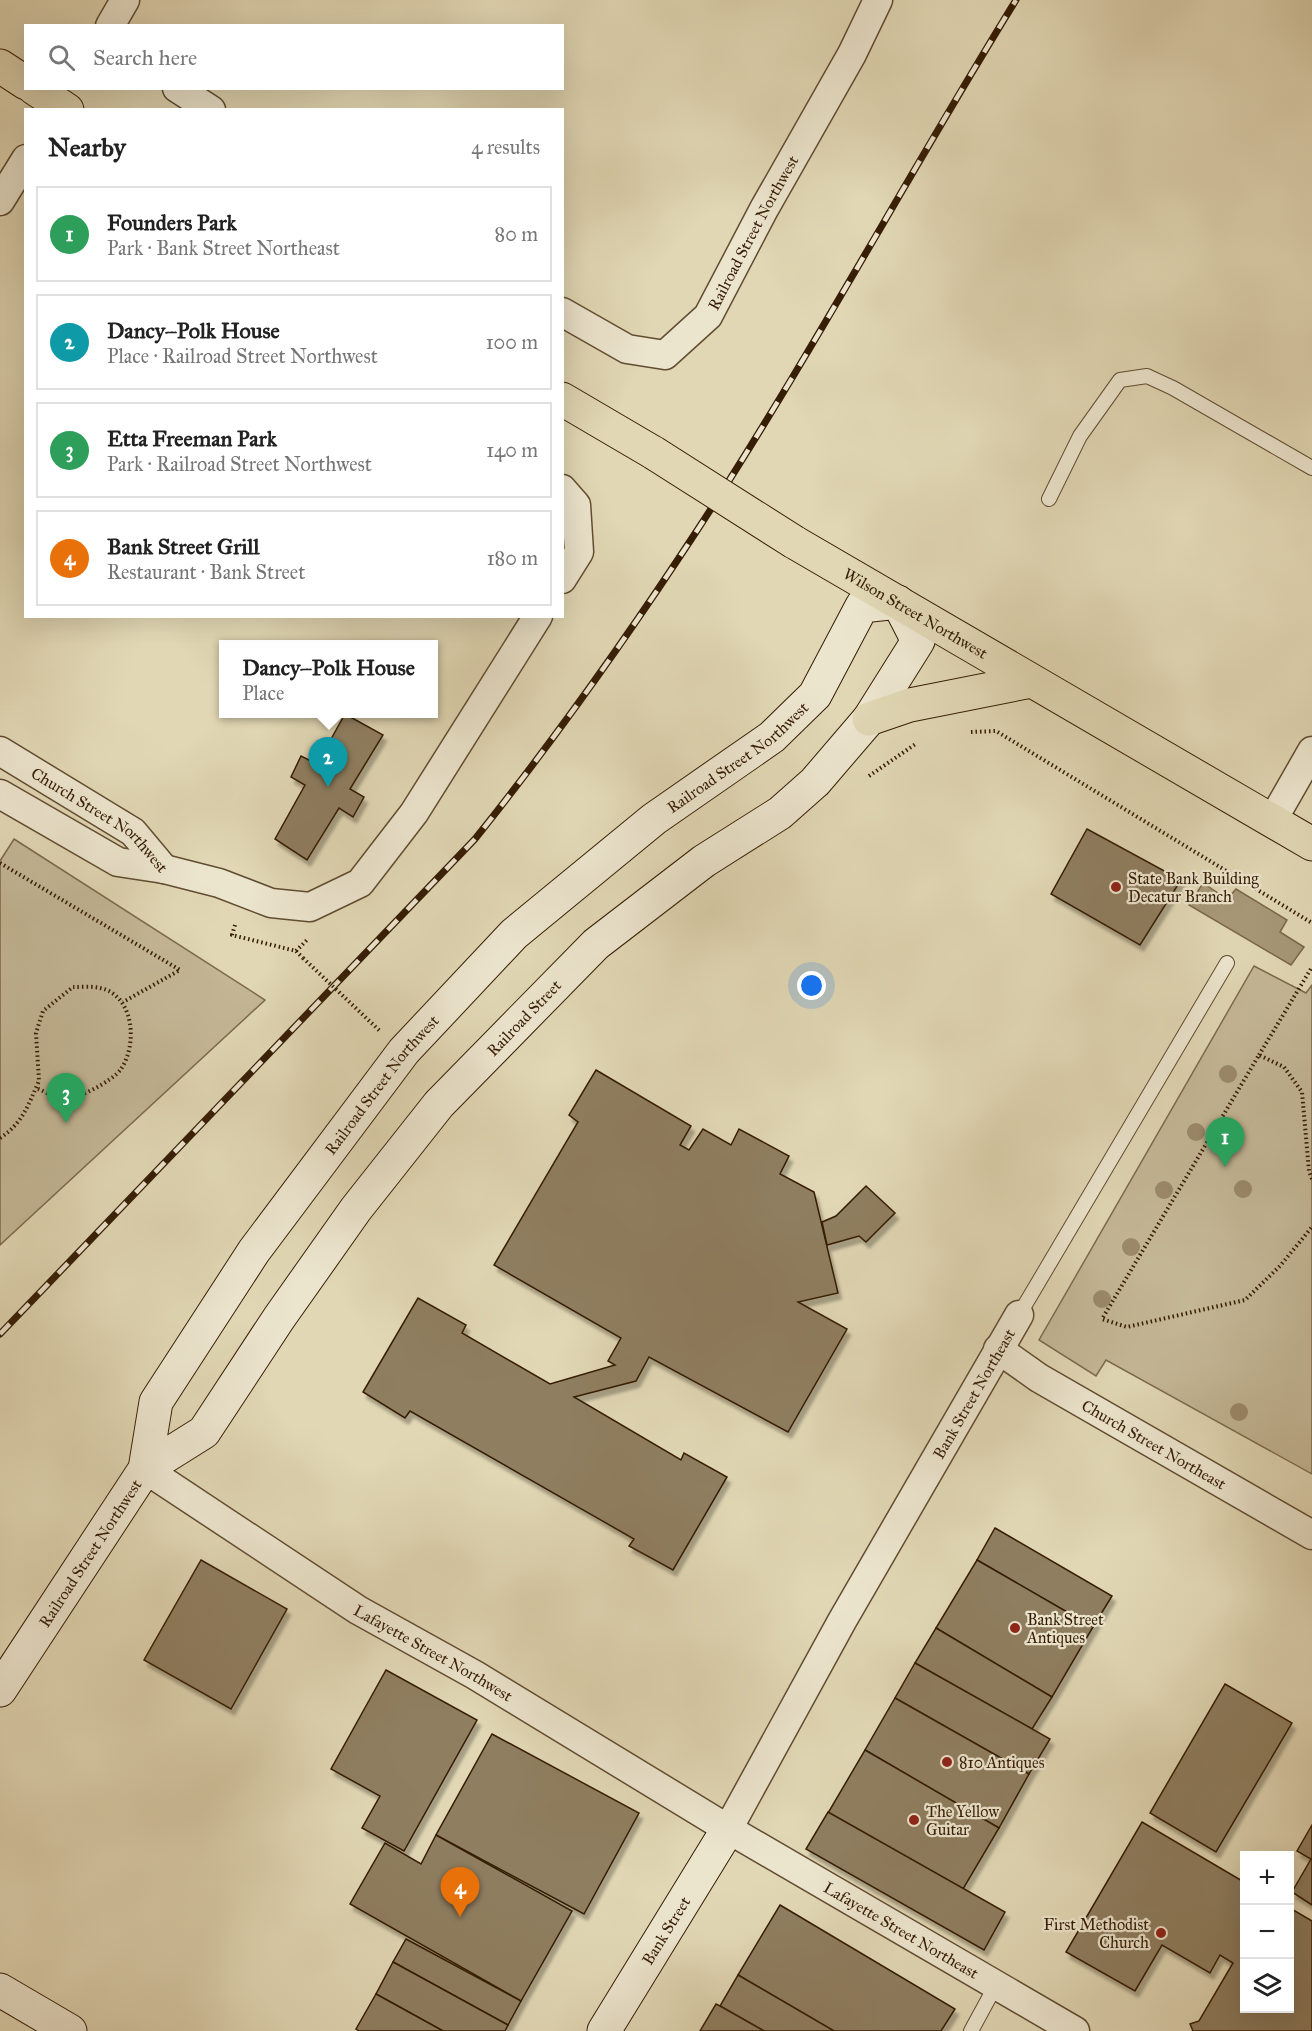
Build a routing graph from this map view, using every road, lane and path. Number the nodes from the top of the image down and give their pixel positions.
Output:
1 (125, 0) edge
2 (878, 0) edge
3 (111, 24) edge
4 (0, 66) edge
5 (24, 82) edge
6 (180, 90) edge
7 (208, 108) edge
8 (24, 162) edge
9 (0, 201) edge
10 (564, 313) edge
11 (564, 400) edge
12 (1312, 468) edge
13 (564, 491) edge
14 (1049, 499) dead end
15 (564, 576) edge
16 (898, 602) junction
17 (537, 618) edge
18 (1031, 681) junction
19 (870, 719) junction
20 (961, 732) dead end
21 (918, 742) dead end
22 (0, 751) edge
23 (1312, 751) edge
24 (866, 779) dead end
25 (0, 794) edge
26 (1272, 821) junction
27 (1312, 844) edge
28 (0, 863) edge
29 (164, 869) junction
30 (1312, 923) edge
31 (303, 958) dead end
32 (1227, 963) dead end
33 (1312, 967) edge
34 (123, 1002) junction
35 (381, 1032) dead end
36 (1259, 1055) junction
37 (36, 1088) junction
38 (0, 1138) edge
39 (1312, 1179) edge
40 (1312, 1227) edge
41 (1019, 1315) joint
42 (998, 1349) junction
43 (145, 1469) junction
44 (1312, 1535) edge
45 (0, 1690) edge
46 (728, 1829) junction
47 (996, 1985) junction
48 (0, 1990) edge
49 (70, 2031) edge
50 (604, 2031) edge
51 (971, 2031) edge
52 (1075, 2031) edge

1 - 3 street
2 - 10 street, Railroad Street Northwest
4 - 5 highway
6 - 7 street
8 - 9 street
11 - 16 highway, Wilson Street Northwest, bridge
12 - 14 lane
13 - 15 street
16 - 18 highway, Wilson Street Northwest
16 - 19 street, Railroad Street
16 - 43 street, Railroad Street Northwest
17 - 29 street
18 - 19 highway
18 - 26 highway, Wilson Street Northwest
19 - 43 street, Railroad Street
20 - 30 path
21 - 24 path
22 - 29 street, Church Street Northwest
23 - 26 street
25 - 29 street, Church Street Northwest
26 - 27 highway, Wilson Street Northwest
28 - 34 path
31 - 35 path, bridge
32 - 41 lane, Bank Street Northeast
33 - 36 path
34 - 37 path
34 - 37 path
36 - 39 path
36 - 40 path
37 - 38 path
41 - 42 street, Bank Street Northeast
42 - 44 street, Church Street Northeast
42 - 46 street, Bank Street Northeast
43 - 45 street, Railroad Street Northwest
43 - 46 street, Lafayette Street Northwest
46 - 47 street, Lafayette Street Northeast
46 - 50 street, Bank Street
47 - 51 lane
47 - 52 street, Lafayette Street Northeast
48 - 49 street

